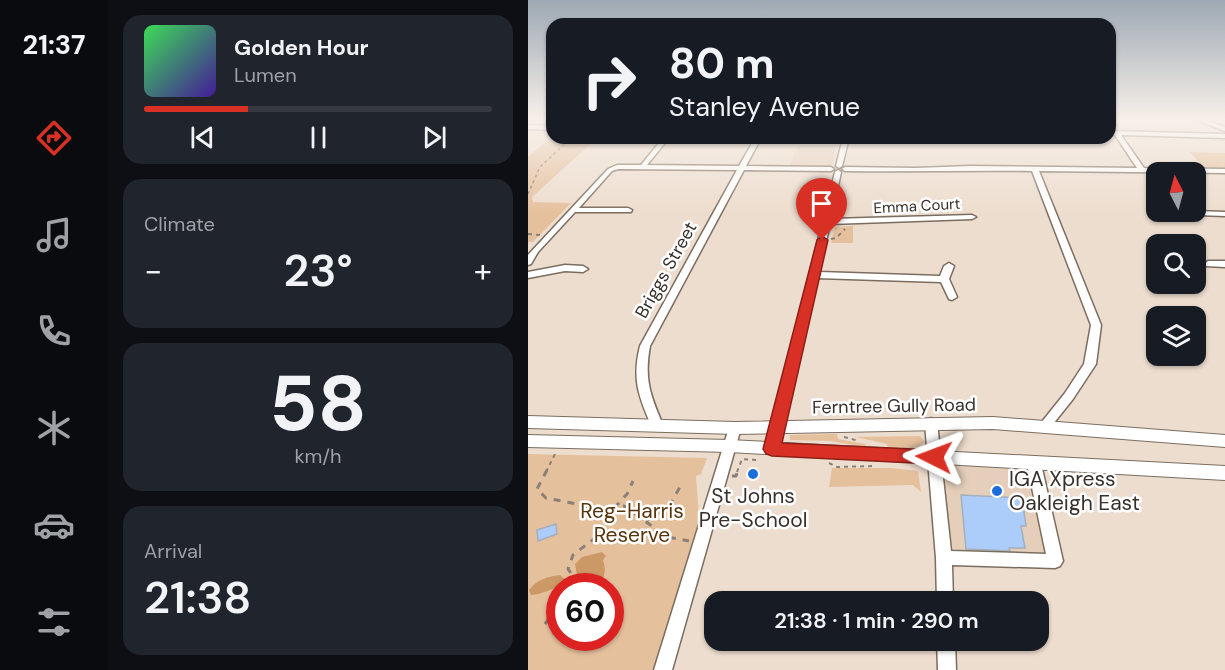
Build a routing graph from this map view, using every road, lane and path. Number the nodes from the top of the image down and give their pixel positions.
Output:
1 (558, 150) edge
2 (656, 150) edge
3 (751, 150) edge
4 (843, 150) edge
5 (1127, 150) edge
6 (644, 165) junction
7 (741, 168) junction
8 (838, 169) junction
9 (1035, 169) junction
10 (1143, 171) junction
11 (1215, 171) junction
12 (1225, 171) edge
13 (1225, 182) edge
14 (528, 194) edge
15 (573, 210) junction
16 (628, 210) dead end
17 (1206, 213) edge
18 (1225, 214) edge
19 (972, 217) dead end
20 (826, 222) junction
21 (850, 225) dead end
22 (831, 239) dead end
23 (528, 262) edge
24 (1208, 264) dead end
25 (1225, 264) edge
26 (949, 266) dead end
27 (582, 269) dead end
28 (528, 275) edge
29 (814, 275) junction
30 (944, 279) junction
31 (952, 297) dead end
32 (528, 422) edge
33 (931, 423) junction
34 (657, 425) junction
35 (1045, 426) junction
36 (735, 428) junction
37 (777, 428) junction
38 (528, 441) edge
39 (1225, 441) edge
40 (729, 447) junction
41 (556, 452) dead end
42 (768, 455) junction
43 (934, 457) junction
44 (827, 462) dead end
45 (1034, 464) junction
46 (877, 466) dead end
47 (1225, 473) edge
48 (720, 476) junction
49 (633, 482) dead end
50 (682, 483) dead end
51 (617, 506) junction
52 (646, 521) junction
53 (701, 544) junction
54 (944, 558) junction
55 (571, 573) edge
56 (945, 591) edge
57 (946, 651) edge
58 (663, 670) edge
59 (947, 670) edge

1 - 14 path
2 - 6 street
3 - 7 street, Briggs Street
4 - 8 street
5 - 10 street
6 - 7 street
6 - 15 street
7 - 8 street
7 - 34 street, Briggs Street
8 - 9 street
8 - 20 street
9 - 10 street
9 - 35 street
10 - 11 street
11 - 12 street
11 - 13 street
15 - 16 street
15 - 23 street
17 - 18 street
19 - 20 street, Emma Court
20 - 29 street
21 - 22 path
24 - 25 street
26 - 30 street
27 - 28 street
29 - 30 street
29 - 37 street
30 - 31 street
32 - 34 main road, Ferntree Gully Road
33 - 35 main road, Ferntree Gully Road
33 - 37 main road, Ferntree Gully Road
33 - 43 street
34 - 36 main road, Ferntree Gully Road
35 - 39 main road, Ferntree Gully Road
36 - 37 main road, Ferntree Gully Road
36 - 40 street
37 - 42 street
38 - 40 main road
40 - 42 main road
40 - 48 street
41 - 51 path
42 - 43 main road
42 - 48 path
43 - 45 main road
43 - 54 street
44 - 46 path
45 - 47 main road
45 - 54 street
48 - 53 street
49 - 51 path
50 - 52 path
51 - 52 path
51 - 55 path
52 - 53 path
53 - 58 street
54 - 56 street
57 - 59 street

